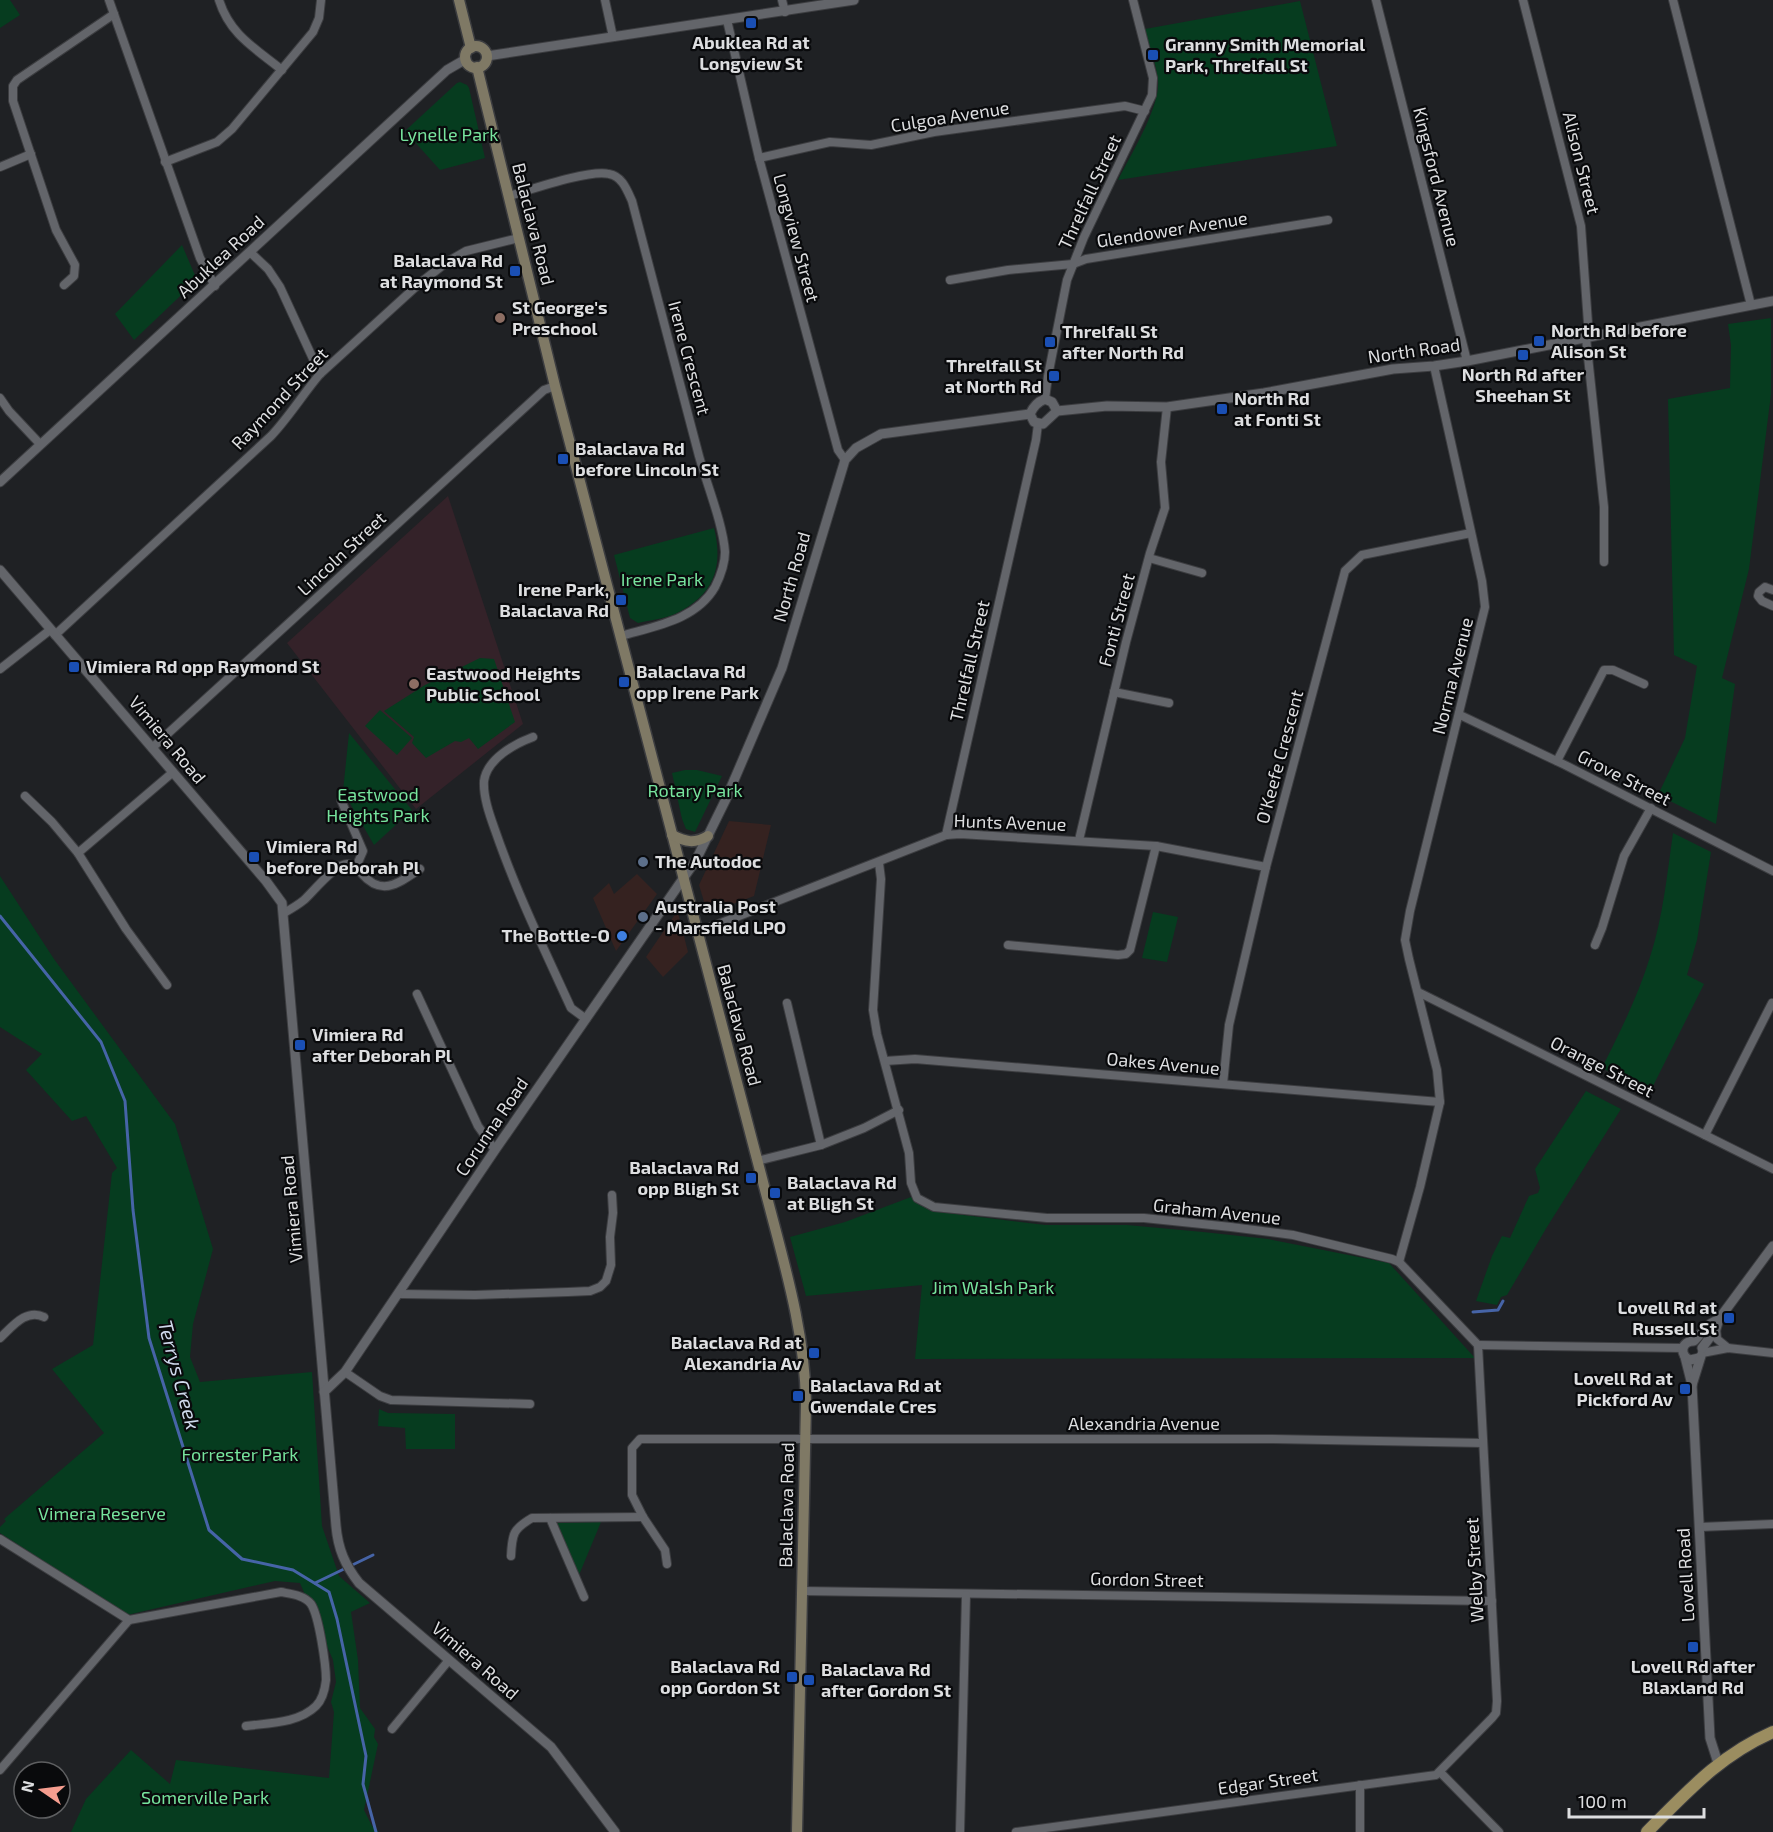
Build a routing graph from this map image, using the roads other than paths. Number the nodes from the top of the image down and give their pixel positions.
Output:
1 (109, 0) edge
2 (219, 0) edge
3 (321, 0) edge
4 (459, 0) edge
5 (605, 0) edge
6 (782, 0) edge
7 (854, 0) edge
8 (1133, 0) edge
9 (1376, 0) edge
10 (1523, 0) edge
11 (1673, 0) edge
12 (785, 12) junction
13 (114, 14) junction
14 (727, 20) junction
15 (613, 37) junction
16 (471, 48) junction
17 (487, 56) junction
18 (466, 59) junction
19 (477, 67) junction
20 (282, 70) junction
21 (1145, 111) junction
22 (30, 154) junction
23 (759, 158) junction
24 (165, 162) junction
25 (0, 167) edge
26 (509, 196) junction
27 (1328, 220) dead end
28 (519, 238) junction
29 (251, 253) junction
30 (1073, 264) junction
31 (950, 280) dead end
32 (64, 285) dead end
33 (214, 286) junction
34 (1773, 301) edge
35 (1751, 306) junction
36 (1587, 337) junction
37 (1467, 361) junction
38 (1434, 366) junction
39 (320, 374) junction
40 (555, 386) junction
41 (0, 398) edge
42 (1045, 399) junction
43 (1167, 407) junction
44 (1057, 411) junction
45 (1030, 414) junction
46 (1038, 424) junction
47 (40, 444) junction
48 (845, 460) junction
49 (0, 482) edge
50 (1471, 533) junction
51 (1149, 558) junction
52 (1604, 562) dead end
53 (0, 570) edge
54 (1202, 573) dead end
55 (1773, 590) edge
56 (1773, 606) edge
57 (52, 632) junction
58 (621, 636) junction
59 (0, 669) edge
60 (1644, 684) dead end
61 (1114, 692) junction
62 (1169, 703) dead end
63 (1460, 715) junction
64 (533, 737) dead end
65 (152, 748) junction
66 (1557, 761) junction
67 (172, 773) junction
68 (25, 796) dead end
69 (341, 800) dead end
70 (1651, 808) junction
71 (672, 835) junction
72 (946, 835) junction
73 (708, 836) junction
74 (1078, 840) junction
75 (1156, 846) junction
76 (78, 853) junction
77 (879, 863) junction
78 (356, 867) junction
79 (1266, 867) junction
80 (420, 869) dead end
81 (1773, 871) edge
82 (684, 878) junction
83 (284, 913) junction
84 (698, 932) junction
85 (1008, 945) dead end
86 (1595, 945) dead end
87 (167, 985) dead end
88 (1418, 992) junction
89 (417, 994) dead end
90 (787, 1003) dead end
91 (1772, 1003) edge
92 (586, 1019) junction
93 (885, 1061) junction
94 (1223, 1084) junction
95 (1440, 1102) junction
96 (898, 1110) junction
97 (1705, 1135) junction
98 (821, 1145) junction
99 (495, 1150) junction
100 (758, 1161) junction
101 (1773, 1169) edge
102 (612, 1195) dead end
103 (1773, 1246) edge
104 (1399, 1262) junction
105 (399, 1294) junction
106 (44, 1317) dead end
107 (1717, 1324) junction
108 (0, 1338) edge
109 (1478, 1345) junction
110 (1728, 1348) junction
111 (1699, 1350) junction
112 (1684, 1353) junction
113 (1773, 1353) edge
114 (345, 1372) junction
115 (1692, 1385) junction
116 (324, 1392) junction
117 (530, 1404) dead end
118 (805, 1438) junction
119 (1483, 1443) junction
120 (643, 1516) junction
121 (550, 1518) junction
122 (1773, 1524) edge
123 (1700, 1527) junction
124 (0, 1539) edge
125 (511, 1556) dead end
126 (667, 1564) dead end
127 (802, 1591) junction
128 (966, 1595) junction
129 (584, 1597) dead end
130 (1492, 1601) junction
131 (129, 1620) junction
132 (449, 1660) junction
133 (246, 1726) dead end
134 (392, 1729) dead end
135 (1773, 1732) edge
136 (1718, 1763) junction
137 (0, 1770) edge
138 (1440, 1772) junction
139 (1360, 1785) junction
140 (610, 1830) edge
141 (797, 1832) edge
142 (960, 1832) edge
143 (1016, 1832) edge
144 (1360, 1832) edge
145 (1499, 1832) edge
146 (1647, 1832) edge

1 - 13 street
2 - 20 street
3 - 20 street
4 - 16 main road
5 - 15 street
6 - 12 street
7 - 12 street
8 - 21 street, Threlfall Street
9 - 37 street, Kingsford Avenue
10 - 36 street, Alison Street
11 - 35 street
12 - 14 street
13 - 22 street
13 - 24 street
14 - 15 street
14 - 23 street, Longview Street
15 - 17 street
16 - 17 main road
16 - 18 main road
17 - 19 main road
18 - 19 main road
18 - 29 street, Abuklea Road
19 - 26 main road, Balaclava Road
20 - 24 street
21 - 23 street, Culgoa Avenue
21 - 30 street, Threlfall Street
22 - 25 street
22 - 32 street
23 - 48 street, Longview Street
24 - 33 street
26 - 28 main road, Balaclava Road
26 - 58 street, Irene Crescent
27 - 30 street, Glendower Avenue
28 - 39 street, Raymond Street
28 - 40 main road, Balaclava Road
29 - 33 street, Abuklea Road
29 - 39 street
30 - 31 street, Glendower Avenue
30 - 42 street, Threlfall Street
33 - 47 street, Abuklea Road
34 - 35 street, North Road
35 - 36 street, North Road
36 - 37 street, North Road
36 - 52 street, Alison Street
37 - 38 street, North Road
38 - 43 street, North Road
38 - 50 street, Norma Avenue
39 - 57 street, Raymond Street
40 - 58 main road, Balaclava Road
40 - 65 street, Lincoln Street
41 - 47 street
42 - 44 street
42 - 45 street
43 - 44 street, North Road
43 - 51 street, Fonti Street
44 - 46 street
45 - 46 street
45 - 48 street
46 - 72 street, Threlfall Street
47 - 49 street, Abuklea Road
48 - 73 street, North Road
50 - 63 street, Norma Avenue
50 - 79 street, O'Keefe Crescent
51 - 54 street
51 - 61 street, Fonti Street
53 - 57 street, Vimiera Road
55 - 56 street
57 - 59 street, Raymond Street
57 - 65 street, Vimiera Road
58 - 71 main road, Balaclava Road
60 - 66 street
61 - 62 street
61 - 74 street, Fonti Street
63 - 66 street, Grove Street
63 - 88 street, Norma Avenue
64 - 92 street
65 - 67 street, Vimiera Road
66 - 70 street, Grove Street
67 - 76 street
67 - 83 street, Vimiera Road
68 - 76 street
69 - 78 street
70 - 81 street, Grove Street
70 - 86 street
71 - 73 main road
71 - 82 main road, Balaclava Road
72 - 74 street, Hunts Avenue
72 - 77 street, Hunts Avenue
73 - 82 street, North Road
74 - 75 street, Hunts Avenue
75 - 79 street, Hunts Avenue
75 - 85 street
76 - 87 street
77 - 84 street, Hunts Avenue
77 - 93 street
78 - 80 street
78 - 83 street
79 - 94 street, O'Keefe Crescent
82 - 84 main road, Balaclava Road
82 - 92 street, Corunna Road
83 - 116 street, Vimiera Road
84 - 100 main road, Balaclava Road
88 - 95 street, Norma Avenue
88 - 97 street, Orange Street
89 - 99 street
90 - 98 street
91 - 97 street
92 - 99 street, Corunna Road
93 - 94 street, Oakes Avenue
93 - 96 street
94 - 95 street, Oakes Avenue
95 - 104 street, Norma Avenue
96 - 98 street
96 - 104 street, Graham Avenue
97 - 101 street, Orange Street
98 - 100 street
99 - 105 street, Corunna Road
100 - 118 main road, Balaclava Road
102 - 105 street
103 - 107 street
104 - 109 street
105 - 114 street, Corunna Road
106 - 108 street
107 - 110 street
107 - 111 street
109 - 112 street
109 - 119 street, Welby Street
110 - 111 street
110 - 113 street
111 - 112 street
111 - 112 street
111 - 115 street, Lovell Road
112 - 115 street, Lovell Road
114 - 116 street, Corunna Road
114 - 117 street
115 - 123 street, Lovell Road
116 - 132 street, Vimiera Road
118 - 119 street, Alexandria Avenue
118 - 120 street, Alexandria Avenue
118 - 127 main road, Balaclava Road
119 - 130 street, Welby Street
120 - 121 street
120 - 126 street
121 - 125 street
121 - 129 street
122 - 123 street
123 - 136 street, Lovell Road
124 - 131 street
127 - 128 street, Gordon Street
127 - 141 main road, Balaclava Road
128 - 130 street, Gordon Street
128 - 142 street
130 - 138 street, Welby Street
131 - 133 street
131 - 137 street
132 - 134 street
132 - 140 street, Vimiera Road
135 - 136 main road
136 - 146 main road
138 - 139 street, Edgar Street
138 - 145 street
139 - 143 street, Edgar Street
139 - 144 street

